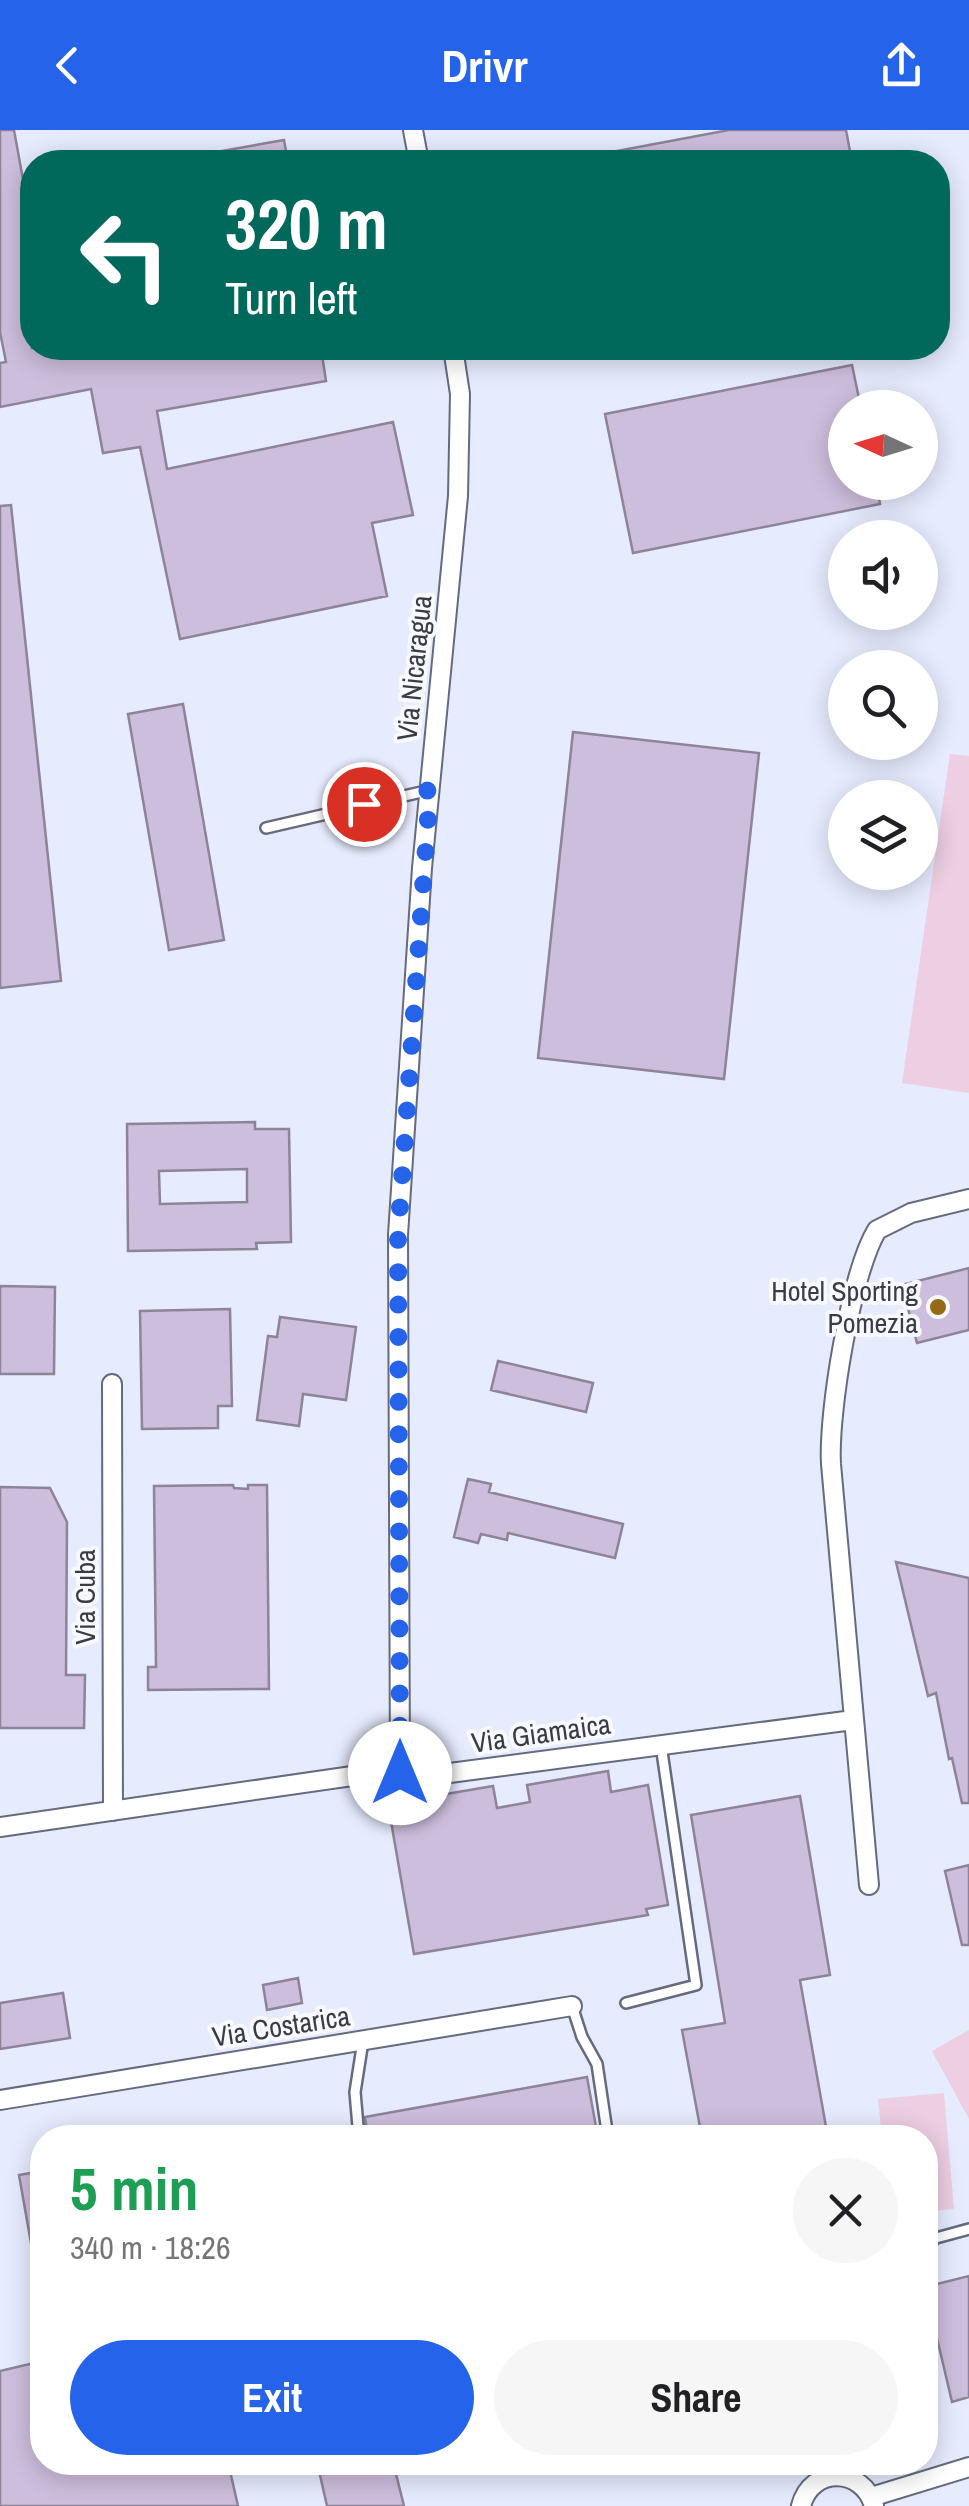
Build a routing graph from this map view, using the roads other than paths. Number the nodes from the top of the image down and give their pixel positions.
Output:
1 (455, 360) edge
2 (430, 790) junction
3 (266, 828) dead end
4 (969, 1199) edge
5 (112, 1384) dead end
6 (852, 1720) junction
7 (661, 1745) junction
8 (400, 1773) junction
9 (113, 1810) junction
10 (0, 1828) edge
11 (868, 1885) dead end
12 (626, 2002) dead end
13 (572, 2006) joint
14 (363, 2040) junction
15 (0, 2100) edge
16 (358, 2125) edge
17 (606, 2125) edge
18 (969, 2229) edge
19 (938, 2237) edge
20 (969, 2467) edge
21 (873, 2502) edge
22 (801, 2506) edge

1 - 2 street, Via Nicaragua
2 - 3 lane
2 - 8 street, Via Nicaragua
4 - 6 street
5 - 9 street, Via Cuba
6 - 7 street, Via Giamaica
6 - 11 street
7 - 8 street, Via Giamaica
7 - 12 lane
8 - 9 street, Via Giamaica
9 - 10 street, Via Giamaica
13 - 14 street, Via Costarica
13 - 17 lane
14 - 15 street, Via Costarica
14 - 16 lane
18 - 19 lane
20 - 21 street
21 - 22 street

